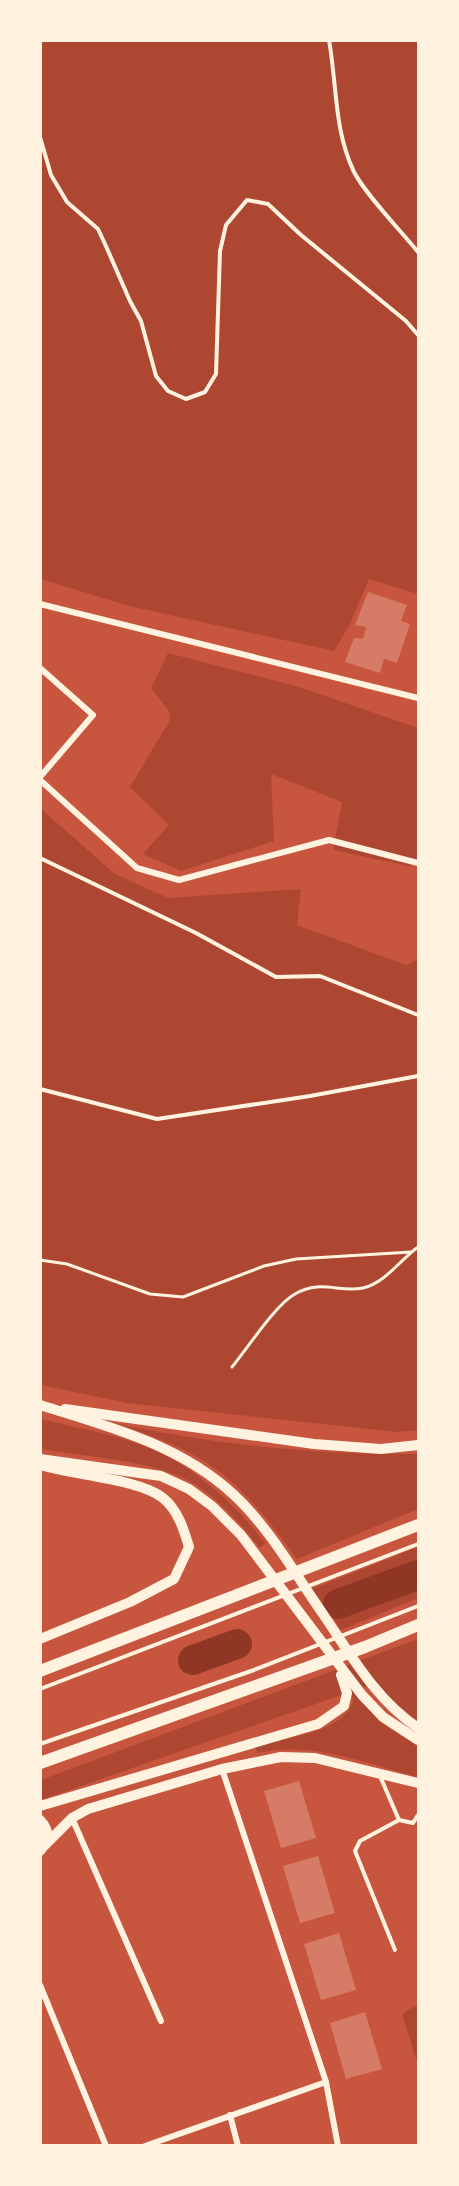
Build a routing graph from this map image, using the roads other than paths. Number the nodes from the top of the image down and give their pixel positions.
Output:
1 (329, 40) edge
2 (40, 137) edge
3 (418, 252) edge
4 (40, 304) edge
5 (40, 311) edge
6 (418, 335) edge
7 (40, 604) edge
8 (40, 668) edge
9 (418, 698) edge
10 (40, 778) edge
11 (40, 858) edge
12 (418, 863) edge
13 (418, 1015) edge
14 (418, 1076) edge
15 (40, 1089) edge
16 (41, 1405) edge
17 (418, 1445) edge
18 (40, 1459) edge
19 (40, 1465) edge
20 (418, 1525) edge
21 (418, 1544) edge
22 (418, 1606) edge
23 (418, 1625) edge
24 (40, 1639) edge
25 (338, 1666) junction
26 (40, 1671) edge
27 (40, 1689) edge
28 (418, 1728) edge
29 (418, 1740) edge
30 (40, 1744) edge
31 (40, 1762) edge
32 (222, 1769) junction
33 (379, 1773) junction
34 (418, 1783) edge
35 (40, 1806) edge
36 (418, 1815) edge
37 (72, 1818) junction
38 (40, 1820) edge
39 (399, 1820) junction
40 (43, 1848) edge
41 (395, 1950) dead end
42 (40, 1985) edge
43 (161, 2021) dead end
44 (326, 2082) junction
45 (230, 2115) junction
46 (106, 2145) edge
47 (146, 2145) edge
48 (238, 2145) edge
49 (338, 2145) edge

1 - 3 lane
2 - 6 lane
4 - 5 lane
7 - 9 street
8 - 10 street
10 - 12 street
11 - 13 lane
14 - 15 lane
16 - 17 main road
16 - 28 main road
18 - 25 main road
19 - 24 main road
20 - 26 highway
21 - 27 lane
22 - 30 lane
23 - 31 highway
25 - 29 main road
25 - 35 main road
32 - 33 main road
32 - 37 main road
32 - 44 street
33 - 34 main road
33 - 39 lane
36 - 39 lane
37 - 40 main road
37 - 43 street
38 - 40 main road
39 - 41 lane
42 - 46 street
44 - 45 street
44 - 49 street
45 - 47 street
45 - 48 street

